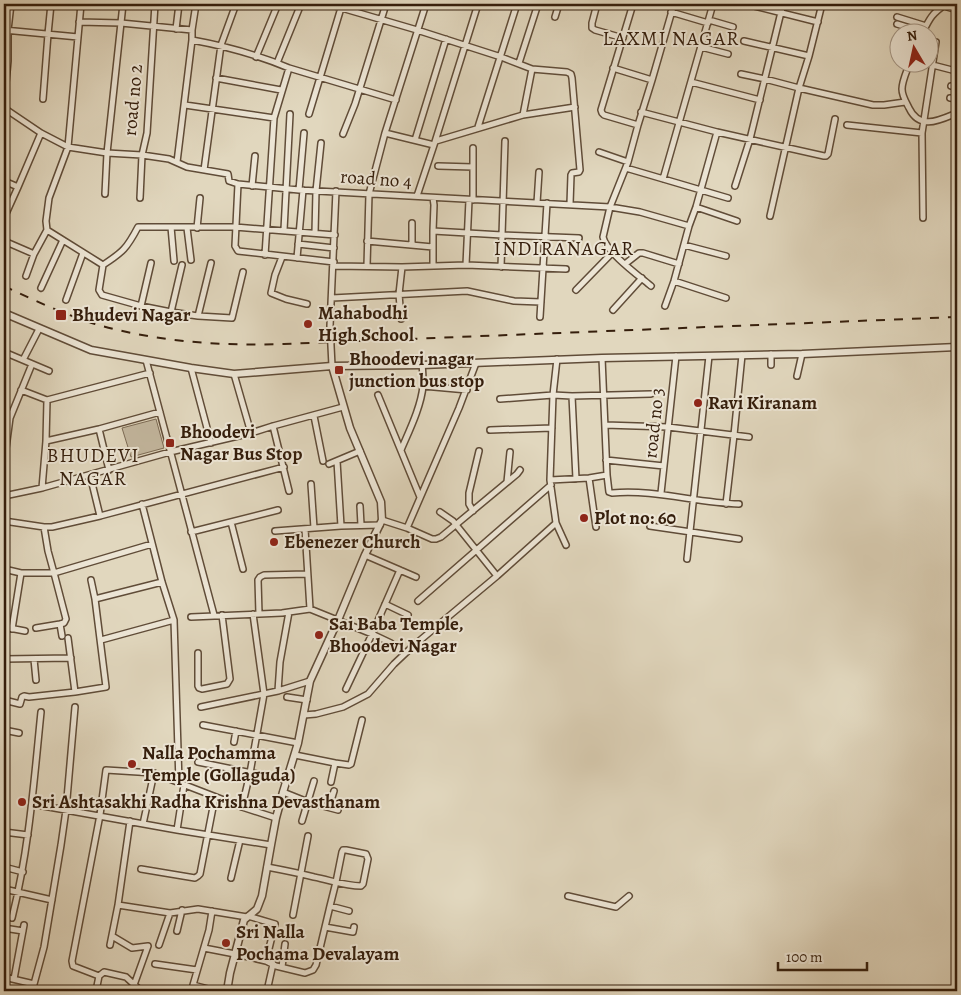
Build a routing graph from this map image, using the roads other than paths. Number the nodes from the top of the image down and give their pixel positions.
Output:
1 (11, 4) edge
2 (51, 4) edge
3 (81, 4) edge
4 (123, 4) edge
5 (155, 4) edge
6 (178, 4) edge
7 (196, 4) edge
8 (236, 4) edge
9 (278, 4) edge
10 (301, 4) edge
11 (328, 4) edge
12 (386, 4) edge
13 (426, 4) edge
14 (478, 4) edge
15 (516, 4) edge
16 (538, 4) edge
17 (559, 4) edge
18 (597, 4) edge
19 (633, 4) edge
20 (674, 4) edge
21 (713, 4) edge
22 (746, 4) edge
23 (784, 4) edge
24 (822, 4) edge
25 (945, 5) edge
26 (338, 6) edge
27 (957, 10) edge
28 (671, 12) junction
29 (781, 13) junction
30 (555, 17) dead end
31 (897, 17) dead end
32 (381, 20) junction
33 (79, 22) junction
34 (708, 22) junction
35 (818, 22) junction
36 (913, 22) edge
37 (928, 22) edge
38 (121, 23) junction
39 (154, 25) junction
40 (733, 27) dead end
41 (176, 29) junction
42 (6, 30) edge
43 (192, 30) junction
44 (417, 30) junction
45 (48, 34) junction
46 (78, 37) junction
47 (623, 38) junction
48 (446, 39) junction
49 (192, 40) junction
50 (744, 41) dead end
51 (221, 45) junction
52 (465, 46) junction
53 (701, 47) junction
54 (774, 47) junction
55 (728, 54) dead end
56 (256, 56) junction
57 (809, 56) junction
58 (501, 57) junction
59 (277, 63) junction
60 (519, 64) junction
61 (938, 66) edge
62 (289, 68) junction
63 (614, 68) junction
64 (532, 69) junction
65 (952, 70) dead end
66 (907, 72) edge
67 (931, 72) edge
68 (741, 74) dead end
69 (320, 77) junction
70 (216, 78) junction
71 (765, 79) junction
72 (652, 80) junction
73 (6, 82) dead end
74 (691, 82) junction
75 (799, 88) junction
76 (360, 89) junction
77 (281, 90) junction
78 (950, 98) dead end
79 (43, 99) dead end
80 (957, 99) edge
81 (396, 100) junction
82 (760, 100) junction
83 (905, 102) junction
84 (185, 105) junction
85 (575, 107) junction
86 (212, 108) junction
87 (4, 110) edge
88 (642, 112) junction
89 (957, 113) edge
90 (290, 114) dead end
91 (309, 114) dead end
92 (523, 115) junction
93 (274, 118) junction
94 (835, 119) dead end
95 (680, 122) junction
96 (924, 122) junction
97 (847, 125) dead end
98 (638, 126) junction
99 (478, 128) junction
100 (717, 132) junction
101 (41, 133) junction
102 (304, 133) dead end
103 (385, 133) junction
104 (922, 133) junction
105 (343, 134) dead end
106 (750, 139) junction
107 (415, 140) junction
108 (505, 141) dead end
109 (321, 143) dead end
110 (435, 143) junction
111 (68, 147) junction
112 (472, 148) dead end
113 (785, 148) junction
114 (599, 152) dead end
115 (107, 153) junction
116 (142, 155) junction
117 (255, 156) dead end
118 (177, 162) junction
119 (628, 162) junction
120 (438, 166) dead end
121 (473, 166) junction
122 (626, 168) junction
123 (204, 170) junction
124 (539, 172) dead end
125 (664, 178) junction
126 (4, 181) edge
127 (238, 184) junction
128 (252, 186) junction
129 (735, 186) dead end
130 (18, 187) junction
131 (270, 187) junction
132 (286, 188) junction
133 (301, 190) junction
134 (316, 190) junction
135 (701, 190) junction
136 (336, 191) junction
137 (105, 194) dead end
138 (369, 194) junction
139 (417, 196) junction
140 (140, 198) dead end
141 (200, 198) dead end
142 (434, 198) junction
143 (728, 198) dead end
144 (471, 200) junction
145 (503, 201) junction
146 (537, 203) junction
147 (548, 203) junction
148 (570, 204) junction
149 (696, 206) junction
150 (610, 207) junction
151 (770, 216) dead end
152 (4, 218) edge
153 (923, 218) dead end
154 (737, 221) dead end
155 (412, 223) dead end
156 (689, 226) junction
157 (171, 227) junction
158 (235, 227) junction
159 (187, 228) junction
160 (197, 228) junction
161 (267, 229) junction
162 (47, 230) junction
163 (284, 230) junction
164 (433, 231) junction
165 (299, 232) junction
166 (315, 233) junction
167 (468, 233) junction
168 (335, 235) junction
169 (502, 235) junction
170 (546, 237) junction
171 (579, 238) dead end
172 (4, 240) edge
173 (63, 240) junction
174 (367, 241) junction
175 (298, 244) junction
176 (412, 245) junction
177 (684, 245) junction
178 (433, 247) junction
179 (334, 248) junction
180 (613, 252) junction
181 (83, 253) junction
182 (34, 254) junction
183 (265, 255) junction
184 (282, 256) junction
185 (726, 256) dead end
186 (297, 258) junction
187 (190, 260) dead end
188 (174, 261) dead end
189 (151, 263) dead end
190 (211, 263) dead end
191 (334, 264) junction
192 (625, 264) junction
193 (679, 264) junction
194 (103, 265) junction
195 (182, 265) dead end
196 (466, 265) junction
197 (367, 266) junction
198 (433, 266) junction
199 (402, 267) junction
200 (502, 267) junction
201 (543, 268) junction
202 (566, 269) dead end
203 (243, 272) dead end
204 (26, 276) dead end
205 (642, 278) junction
206 (674, 282) junction
207 (652, 286) dead end
208 (41, 288) dead end
209 (576, 290) dead end
210 (399, 294) junction
211 (332, 298) junction
212 (726, 298) dead end
213 (66, 300) dead end
214 (542, 302) junction
215 (307, 304) dead end
216 (141, 306) junction
217 (665, 306) dead end
218 (613, 310) dead end
219 (171, 312) junction
220 (4, 313) edge
221 (198, 316) junction
222 (540, 317) dead end
223 (401, 319) dead end
224 (39, 329) junction
225 (957, 347) edge
226 (4, 352) edge
227 (771, 354) junction
228 (802, 354) junction
229 (742, 355) junction
230 (676, 356) junction
231 (709, 356) junction
232 (602, 358) junction
233 (558, 359) junction
234 (23, 360) junction
235 (146, 360) junction
236 (476, 363) junction
237 (32, 364) junction
238 (771, 365) dead end
239 (332, 366) junction
240 (422, 366) junction
241 (191, 368) junction
242 (49, 371) dead end
243 (150, 373) junction
244 (234, 374) junction
245 (797, 376) dead end
246 (423, 386) junction
247 (21, 390) junction
248 (466, 390) junction
249 (651, 394) dead end
250 (378, 395) dead end
251 (554, 395) junction
252 (604, 395) junction
253 (572, 396) junction
254 (500, 399) dead end
255 (47, 400) junction
256 (343, 407) junction
257 (160, 412) junction
258 (314, 416) junction
259 (605, 425) junction
260 (273, 426) junction
261 (668, 427) junction
262 (552, 428) junction
263 (99, 429) junction
264 (490, 430) dead end
265 (701, 430) junction
266 (251, 433) junction
267 (734, 435) junction
268 (749, 437) dead end
269 (46, 441) junction
270 (211, 443) junction
271 (5, 448) edge
272 (401, 450) junction
273 (480, 451) dead end
274 (170, 452) junction
275 (360, 452) junction
276 (510, 452) dead end
277 (606, 460) junction
278 (323, 461) dead end
279 (338, 461) junction
280 (4, 463) edge
281 (329, 464) dead end
282 (664, 466) junction
283 (284, 467) junction
284 (109, 470) junction
285 (520, 470) dead end
286 (90, 475) junction
287 (607, 475) junction
288 (589, 478) junction
289 (576, 479) junction
290 (507, 482) junction
291 (550, 482) junction
292 (311, 484) dead end
293 (42, 488) junction
294 (289, 491) dead end
295 (661, 493) junction
296 (181, 494) junction
297 (4, 496) edge
298 (420, 497) junction
299 (694, 499) junction
300 (142, 504) junction
301 (726, 504) junction
302 (739, 504) dead end
303 (360, 506) dead end
304 (278, 510) dead end
305 (473, 511) junction
306 (440, 512) dead end
307 (100, 516) junction
308 (4, 521) edge
309 (232, 522) junction
310 (381, 522) junction
311 (556, 523) junction
312 (361, 525) junction
313 (456, 525) junction
314 (341, 526) junction
315 (650, 526) dead end
316 (44, 527) junction
317 (596, 527) dead end
318 (305, 528) junction
319 (314, 528) junction
320 (407, 528) junction
321 (276, 531) dead end
322 (690, 531) junction
323 (191, 532) junction
324 (739, 539) dead end
325 (152, 544) junction
326 (566, 545) dead end
327 (476, 549) junction
328 (365, 555) junction
329 (687, 560) dead end
330 (4, 569) edge
331 (243, 569) dead end
332 (400, 570) junction
333 (54, 572) junction
334 (21, 573) junction
335 (307, 574) junction
336 (498, 576) junction
337 (416, 577) dead end
338 (91, 580) dead end
339 (162, 582) junction
340 (96, 599) junction
341 (418, 601) dead end
342 (385, 604) junction
343 (310, 609) junction
344 (289, 612) junction
345 (253, 614) junction
346 (259, 614) junction
347 (214, 615) junction
348 (222, 615) junction
349 (408, 615) dead end
350 (192, 617) dead end
351 (174, 620) junction
352 (338, 620) junction
353 (60, 624) junction
354 (4, 627) edge
355 (36, 628) dead end
356 (12, 629) junction
357 (25, 631) dead end
358 (372, 634) junction
359 (101, 640) junction
360 (391, 643) dead end
361 (198, 653) dead end
362 (71, 658) junction
363 (34, 659) junction
364 (4, 660) edge
365 (36, 680) dead end
366 (310, 681) junction
367 (346, 689) dead end
368 (278, 691) junction
369 (75, 692) junction
370 (264, 694) junction
371 (287, 697) dead end
372 (4, 700) edge
373 (306, 700) junction
374 (75, 707) dead end
375 (201, 707) dead end
376 (41, 712) dead end
377 (304, 715) junction
378 (362, 720) dead end
379 (203, 725) dead end
380 (4, 730) edge
381 (236, 731) junction
382 (19, 733) dead end
383 (256, 735) junction
384 (234, 742) dead end
385 (298, 743) junction
386 (295, 755) junction
387 (198, 762) dead end
388 (334, 763) junction
389 (250, 773) junction
390 (154, 774) junction
391 (288, 780) junction
392 (314, 781) dead end
393 (331, 782) dead end
394 (182, 784) junction
395 (334, 791) dead end
396 (283, 792) junction
397 (215, 797) junction
398 (308, 802) junction
399 (32, 804) junction
400 (242, 807) junction
401 (329, 807) junction
402 (66, 810) junction
403 (338, 810) dead end
404 (100, 815) junction
405 (276, 818) junction
406 (130, 821) junction
407 (302, 821) dead end
408 (143, 824) junction
409 (176, 830) junction
410 (4, 832) edge
411 (28, 835) junction
412 (208, 835) junction
413 (308, 836) dead end
414 (240, 840) junction
415 (271, 845) junction
416 (4, 867) edge
417 (267, 867) junction
418 (141, 869) dead end
419 (23, 872) junction
420 (301, 873) junction
421 (231, 878) dead end
422 (336, 882) junction
423 (4, 889) edge
424 (18, 893) junction
425 (568, 896) dead end
426 (629, 896) dead end
427 (52, 900) junction
428 (118, 905) junction
429 (330, 906) junction
430 (182, 910) junction
431 (212, 911) junction
432 (349, 911) dead end
433 (170, 913) junction
434 (293, 915) dead end
435 (248, 917) junction
436 (12, 918) dead end
437 (24, 925) dead end
438 (325, 927) junction
439 (354, 927) dead end
440 (4, 928) edge
441 (23, 931) junction
442 (177, 931) dead end
443 (112, 936) junction
444 (285, 944) dead end
445 (110, 945) dead end
446 (159, 945) dead end
447 (204, 948) junction
448 (234, 954) junction
449 (266, 961) junction
450 (155, 964) dead end
451 (273, 964) junction
452 (282, 967) junction
453 (197, 970) junction
454 (99, 976) junction
455 (4, 977) edge
456 (14, 979) junction
457 (34, 984) junction
458 (134, 985) junction
459 (201, 989) edge
460 (33, 991) edge
461 (96, 991) edge
462 (142, 991) edge
463 (216, 991) edge
464 (227, 991) edge
465 (267, 991) edge

1 - 42 street
2 - 45 street
3 - 33 street
4 - 38 street
5 - 39 street, road no 2
6 - 41 street
7 - 43 street
8 - 51 street
9 - 56 street
10 - 59 street
11 - 26 street
12 - 32 street
13 - 44 street
14 - 52 street
15 - 58 street
16 - 60 street
17 - 30 street
18 - 47 street
19 - 47 street
20 - 28 street
21 - 34 street
22 - 29 street
23 - 29 street
24 - 35 street
25 - 27 street
25 - 37 street
26 - 32 street
26 - 69 street
28 - 34 street
28 - 72 street
29 - 35 street
29 - 54 street
31 - 36 street
32 - 44 street
32 - 76 street
33 - 38 street
33 - 46 street
34 - 40 street
34 - 53 street
35 - 57 street
38 - 39 street
38 - 115 street
39 - 41 street
39 - 116 street, road no 2
41 - 43 street
42 - 45 street
42 - 73 street
43 - 49 street
44 - 48 street
44 - 81 street
45 - 46 street
45 - 79 street
46 - 111 street
47 - 63 street
48 - 52 street
48 - 107 street
49 - 51 street
49 - 84 street
50 - 54 street
51 - 56 street
51 - 70 street
52 - 58 street
52 - 110 street
53 - 55 street
53 - 74 street
54 - 57 street
54 - 71 street
56 - 59 street
57 - 75 street
58 - 60 street
58 - 99 street
59 - 62 street
60 - 64 street
61 - 65 street
62 - 69 street
62 - 77 street
63 - 72 street
63 - 98 street
64 - 85 street
64 - 92 street
66 - 83 street
67 - 96 street
68 - 71 street
69 - 76 street
69 - 91 street
70 - 77 street
70 - 86 street
71 - 75 street
71 - 82 street
72 - 88 street
74 - 82 street
74 - 95 street
75 - 83 street
75 - 113 street
76 - 81 street
76 - 105 street
77 - 93 street
78 - 80 street
81 - 103 street
82 - 106 street
83 - 96 street
84 - 86 street
84 - 118 street
85 - 92 street
85 - 148 street
86 - 93 street
86 - 123 street
87 - 101 street, road no 4
88 - 95 street
88 - 98 street
89 - 96 street
90 - 132 street
92 - 99 street
93 - 131 street
94 - 113 street
95 - 100 street
95 - 125 street
96 - 104 street
97 - 104 street
98 - 119 street
99 - 110 street
100 - 106 street
100 - 135 street
101 - 111 street, road no 4
101 - 130 street
102 - 133 street
103 - 107 street
103 - 138 street
104 - 153 street
106 - 113 street
106 - 129 street
107 - 110 street
108 - 145 street
109 - 134 street
110 - 139 street
111 - 115 street, road no 4
111 - 162 street
112 - 121 street
113 - 151 street
114 - 119 street
115 - 116 street, road no 4
115 - 137 street
116 - 118 street, road no 4
116 - 140 street, road no 2
117 - 128 street
118 - 123 street, road no 4
119 - 122 street
120 - 121 street
121 - 144 street
122 - 125 street
122 - 150 street
123 - 127 street, road no 4
124 - 146 street
125 - 135 street
126 - 130 street
127 - 128 street, road no 4
127 - 158 street
128 - 131 street, road no 4
130 - 152 street
131 - 132 street, road no 4
131 - 161 street
132 - 133 street, road no 4
132 - 163 street
133 - 134 street, road no 4
133 - 165 street
134 - 136 street, road no 4
134 - 166 street
135 - 143 street
135 - 149 street
136 - 138 street, road no 4
136 - 168 street
138 - 139 street, road no 4
138 - 174 street
139 - 142 street, road no 4
141 - 160 street
142 - 144 street, road no 4
142 - 164 street
144 - 145 street, road no 4
144 - 167 street
145 - 146 street, road no 4
145 - 169 street
146 - 147 street, road no 4
147 - 148 street, road no 4
147 - 170 street
148 - 150 street, road no 4
149 - 154 street
149 - 156 street
150 - 156 street, road no 4
150 - 180 street
155 - 176 street
156 - 177 street
157 - 159 street
157 - 188 street
157 - 194 street
158 - 160 street
158 - 161 street
158 - 183 street
159 - 160 street
159 - 187 street
161 - 163 street
161 - 183 street
162 - 173 street
162 - 182 street
163 - 165 street
164 - 167 street
164 - 178 street
165 - 166 street
165 - 175 street
166 - 168 street
167 - 169 street
167 - 196 street
168 - 179 street
169 - 170 street
169 - 200 street
170 - 171 street
170 - 201 street
172 - 182 street
173 - 181 street
173 - 208 street
174 - 176 street
174 - 197 street
175 - 179 street
175 - 186 street
176 - 178 street
177 - 185 street
177 - 193 street
178 - 198 street
179 - 191 street
180 - 192 street
180 - 209 street
181 - 194 street
181 - 213 street
182 - 204 street
183 - 184 street
184 - 186 street
184 - 215 street
186 - 191 street
189 - 216 street
190 - 221 street
191 - 197 street
191 - 211 street
192 - 193 street
192 - 205 street
193 - 206 street
194 - 216 street
195 - 219 street
196 - 198 street
196 - 200 street
197 - 199 street
198 - 199 street
199 - 210 street
200 - 201 street
201 - 202 street
201 - 214 street
203 - 221 street
205 - 207 street
205 - 218 street
206 - 212 street
206 - 217 street
210 - 211 street
210 - 214 street
210 - 223 street
211 - 239 street
214 - 222 street
216 - 219 street
219 - 221 street
220 - 224 street
224 - 234 street
224 - 235 street
225 - 228 street
226 - 234 street
227 - 228 street
227 - 229 street
227 - 238 street
228 - 245 street
229 - 231 street
229 - 267 street
230 - 231 street
230 - 232 street
230 - 261 street, road no 3
231 - 265 street
232 - 233 street
232 - 252 street
233 - 236 street
233 - 251 street
234 - 237 street
235 - 241 street
235 - 243 street
236 - 240 street
236 - 248 street
237 - 242 street
237 - 247 street
239 - 240 street
239 - 244 street
239 - 256 street
240 - 246 street
241 - 244 street
241 - 270 street
243 - 255 street
243 - 257 street
244 - 266 street
246 - 248 street
246 - 272 street
247 - 255 street
247 - 271 street
248 - 298 street
249 - 252 street
250 - 272 street
251 - 253 street
251 - 254 street
251 - 262 street
252 - 253 street
252 - 259 street
253 - 289 street
255 - 269 street
256 - 258 street
256 - 275 street
257 - 263 street
257 - 274 street
258 - 260 street
258 - 278 street
259 - 261 street
259 - 277 street
260 - 266 street
260 - 283 street
261 - 265 street
261 - 282 street, road no 3
262 - 264 street
262 - 291 street
263 - 269 street
263 - 284 street
265 - 267 street
265 - 299 street
266 - 270 street
267 - 268 street
267 - 301 street
269 - 293 street
270 - 274 street
271 - 280 street
272 - 298 street
273 - 305 street
274 - 284 street
274 - 296 street
275 - 279 street
275 - 310 street
276 - 290 street
277 - 282 street
277 - 287 street
279 - 281 street
279 - 314 street
282 - 295 street, road no 3
283 - 294 street
283 - 296 street
284 - 286 street
285 - 290 street
286 - 293 street
286 - 307 street
287 - 288 street
287 - 295 street
288 - 289 street
288 - 317 street
289 - 291 street
290 - 305 street
291 - 311 street
291 - 327 street
292 - 319 street
293 - 297 street
295 - 299 street
296 - 300 street
296 - 323 street
298 - 320 street
299 - 301 street
299 - 322 street
300 - 307 street
300 - 325 street
301 - 302 street
303 - 312 street
304 - 309 street
305 - 313 street
306 - 313 street
307 - 316 street
308 - 316 street
309 - 323 street
309 - 331 street
310 - 312 street
310 - 320 street
310 - 328 street
311 - 326 street
311 - 336 street
312 - 314 street
313 - 320 street
313 - 327 street
314 - 319 street
315 - 322 street
316 - 333 street
318 - 319 street
318 - 321 street
318 - 335 street
322 - 324 street
322 - 329 street
323 - 347 street
325 - 333 street
325 - 339 street
327 - 336 street
327 - 341 street
328 - 332 street
328 - 352 street
330 - 334 street
332 - 337 street
332 - 342 street
333 - 334 street
333 - 353 street
334 - 356 street
335 - 343 street
335 - 346 street
336 - 377 street
338 - 340 street
339 - 340 street
339 - 351 street
340 - 359 street
342 - 349 street
342 - 358 street
343 - 344 street
343 - 352 street
344 - 346 street
344 - 368 street
345 - 346 street
345 - 348 street
345 - 370 street
347 - 348 street
347 - 350 street
348 - 361 street
351 - 359 street
351 - 394 street
352 - 358 street
352 - 366 street
353 - 355 street
353 - 362 street
354 - 356 street
356 - 357 street
358 - 360 street
358 - 367 street
359 - 369 street
362 - 363 street
362 - 369 street
363 - 364 street
363 - 365 street
366 - 368 street
366 - 373 street
368 - 370 street
369 - 372 street
370 - 375 street
370 - 383 street
371 - 373 street
373 - 377 street
374 - 402 street
376 - 399 street
377 - 385 street
378 - 388 street
379 - 381 street
380 - 382 street
381 - 383 street
381 - 384 street
383 - 385 street
383 - 389 street
385 - 386 street
386 - 388 street
386 - 391 street
387 - 389 street
388 - 393 street
389 - 391 street
389 - 400 street
390 - 394 street
390 - 404 street
390 - 408 street
391 - 396 street
392 - 398 street
394 - 397 street
394 - 409 street
395 - 401 street
396 - 398 street
396 - 405 street
397 - 400 street
397 - 412 street
398 - 401 street
398 - 407 street
399 - 402 street
399 - 411 street
400 - 405 street
401 - 403 street
402 - 404 street
402 - 427 street
404 - 406 street
404 - 454 street
405 - 415 street
406 - 408 street
406 - 428 street
408 - 409 street
409 - 412 street
410 - 411 street
411 - 419 street
412 - 414 street
412 - 418 street
413 - 420 street
414 - 415 street
414 - 421 street
415 - 417 street
416 - 419 street
417 - 420 street
417 - 435 street
419 - 424 street
420 - 422 street
420 - 434 street
422 - 422 street
422 - 429 street
423 - 424 street
424 - 427 street
424 - 436 street
425 - 426 street
427 - 457 street
428 - 433 street
428 - 443 street
429 - 432 street
429 - 438 street
430 - 431 street
430 - 433 street
430 - 442 street
431 - 435 street
431 - 447 street
433 - 446 street
435 - 448 street
435 - 449 street
437 - 441 street
438 - 439 street
438 - 452 street
440 - 441 street
441 - 456 street
443 - 445 street
443 - 458 street
444 - 452 street
447 - 448 street
447 - 453 street
448 - 449 street
448 - 464 street
449 - 451 street
450 - 453 street
451 - 452 street
451 - 465 street
453 - 459 street
454 - 458 street
454 - 461 street
455 - 456 street
456 - 457 street
457 - 460 street
458 - 462 street
459 - 463 street

